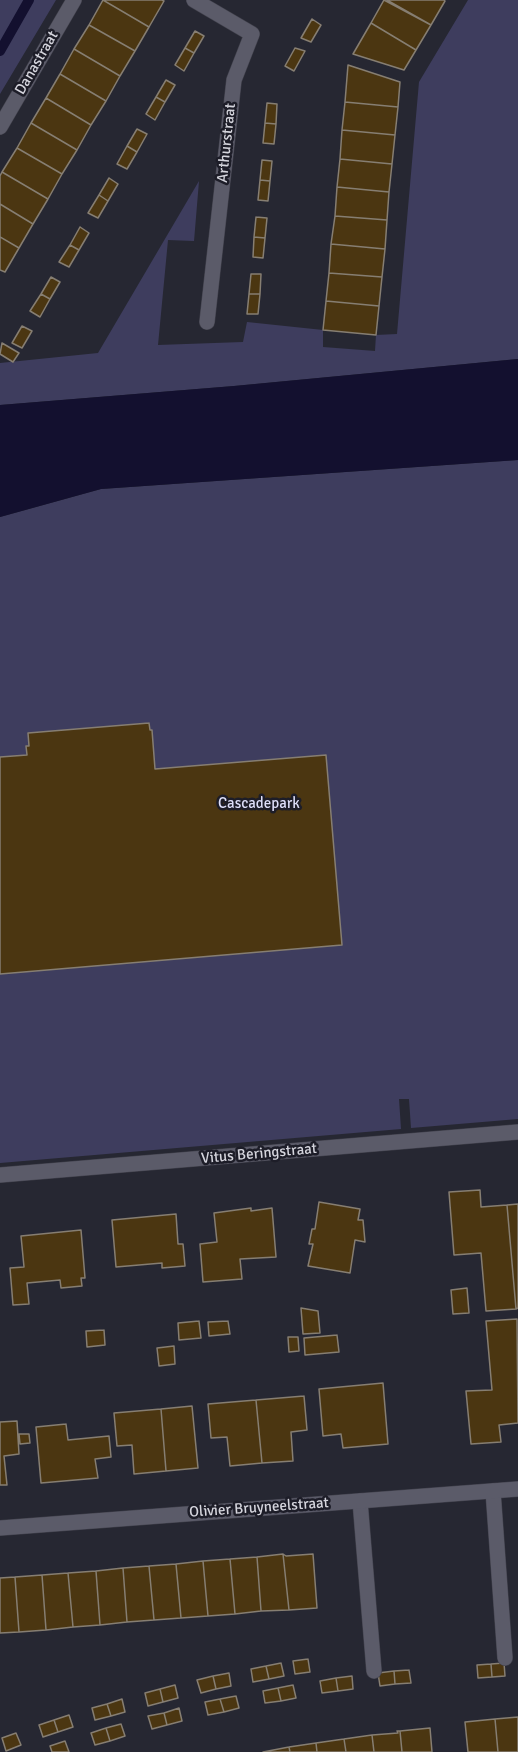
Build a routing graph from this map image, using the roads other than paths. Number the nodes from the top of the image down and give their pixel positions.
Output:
1 (74, 0) edge
2 (194, 0) edge
3 (0, 127) edge
4 (207, 322) dead end
5 (518, 1132) edge
6 (0, 1175) edge
7 (518, 1489) edge
8 (493, 1491) junction
9 (360, 1501) junction
10 (0, 1528) edge
11 (505, 1658) dead end
12 (374, 1671) dead end

1 - 3 street, Danastraat
2 - 4 street, Arthurstraat
5 - 6 street, Vitus Beringstraat
7 - 8 street, Olivier Bruyneelstraat
8 - 9 street, Olivier Bruyneelstraat
8 - 11 street
9 - 10 street, Olivier Bruyneelstraat
9 - 12 street

